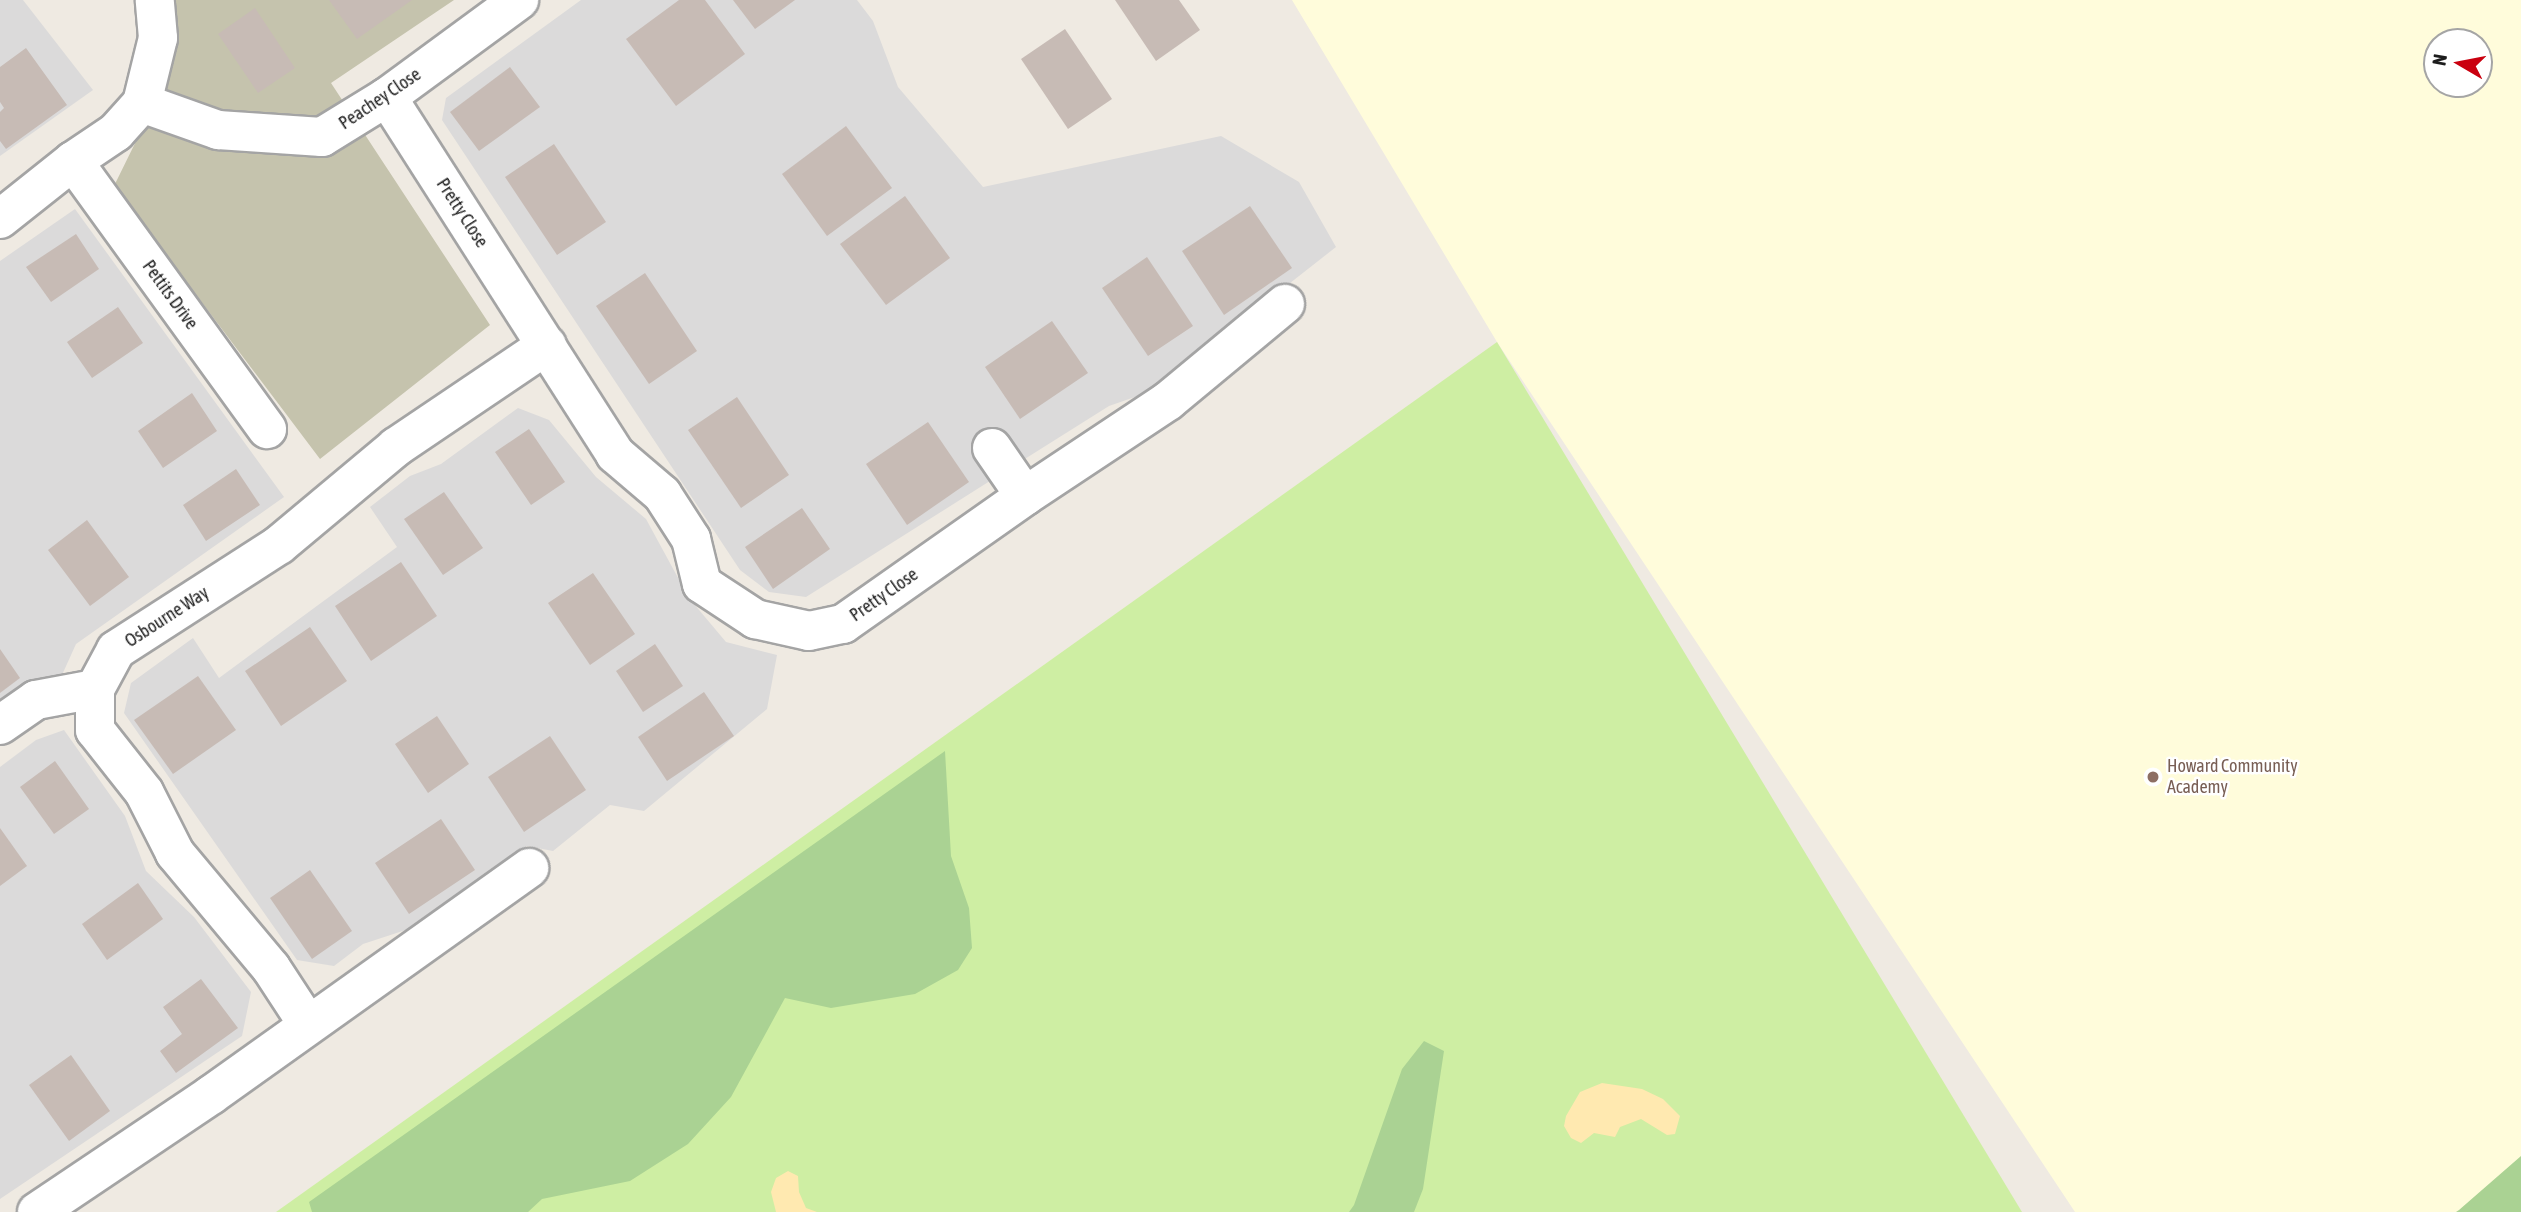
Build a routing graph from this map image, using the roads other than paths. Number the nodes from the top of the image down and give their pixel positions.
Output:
1 (155, 0) edge
2 (519, 0) edge
3 (387, 97) junction
4 (142, 103) junction
5 (73, 161) junction
6 (0, 219) edge
7 (1285, 304) dead end
8 (547, 345) junction
9 (267, 429) dead end
10 (992, 448) dead end
11 (1025, 496) junction
12 (95, 689) junction
13 (0, 725) edge
14 (529, 868) dead end
15 (307, 1023) junction
16 (37, 1212) edge

1 - 4 street
2 - 3 street, Peachey Close
3 - 4 street, Peachey Close
3 - 8 street, Pretty Close
4 - 5 street
5 - 6 street
5 - 9 street, Pettits Drive
7 - 11 street, Pretty Close
8 - 11 street, Pretty Close
8 - 12 street, Osbourne Way
10 - 11 street
12 - 13 street
12 - 15 street, Osbourne Way
14 - 15 street
15 - 16 street

